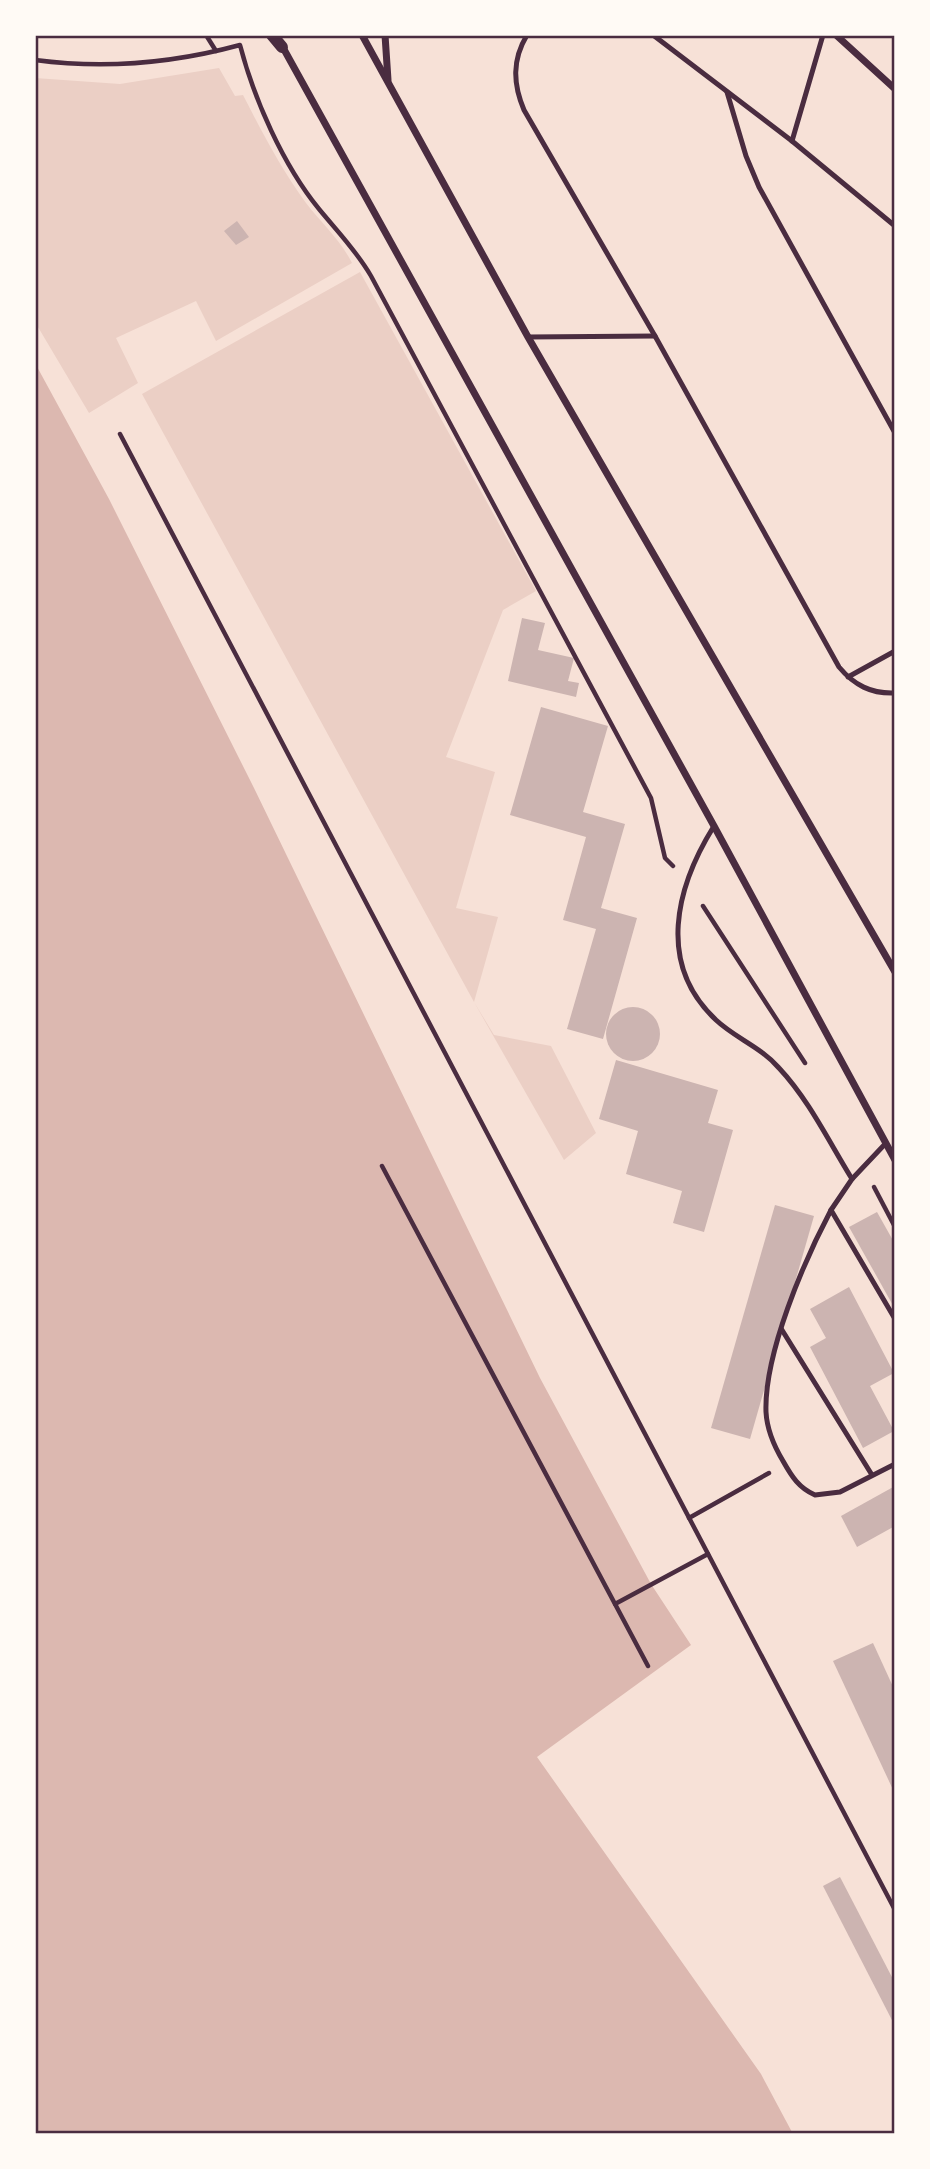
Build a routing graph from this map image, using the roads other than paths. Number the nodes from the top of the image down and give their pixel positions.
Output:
1 (362, 35) edge
2 (385, 35) edge
3 (527, 35) edge
4 (653, 35) edge
5 (823, 35) edge
6 (836, 35) edge
7 (277, 39) edge
8 (388, 84) junction
9 (895, 89) edge
10 (727, 92) junction
11 (792, 141) junction
12 (895, 226) edge
13 (655, 336) junction
14 (528, 337) junction
15 (895, 433) edge
16 (895, 651) edge
17 (848, 677) junction
18 (895, 693) edge
19 (714, 826) junction
20 (895, 972) edge
21 (886, 1143) junction
22 (895, 1160) edge
23 (852, 1179) junction
24 (831, 1210) junction
25 (895, 1319) edge
26 (782, 1330) junction
27 (895, 1464) edge
28 (872, 1475) junction

1 - 8 street
2 - 8 street
3 - 13 lane
4 - 10 lane
5 - 11 lane
6 - 9 street
7 - 19 street
8 - 14 street
10 - 11 lane
10 - 15 lane
11 - 12 lane
13 - 14 lane
13 - 17 lane
14 - 20 street
16 - 17 lane
17 - 18 lane
19 - 21 street
19 - 23 lane
21 - 22 street
21 - 23 lane
23 - 24 lane
24 - 25 lane
24 - 26 lane
26 - 28 lane
26 - 28 lane
27 - 28 lane

